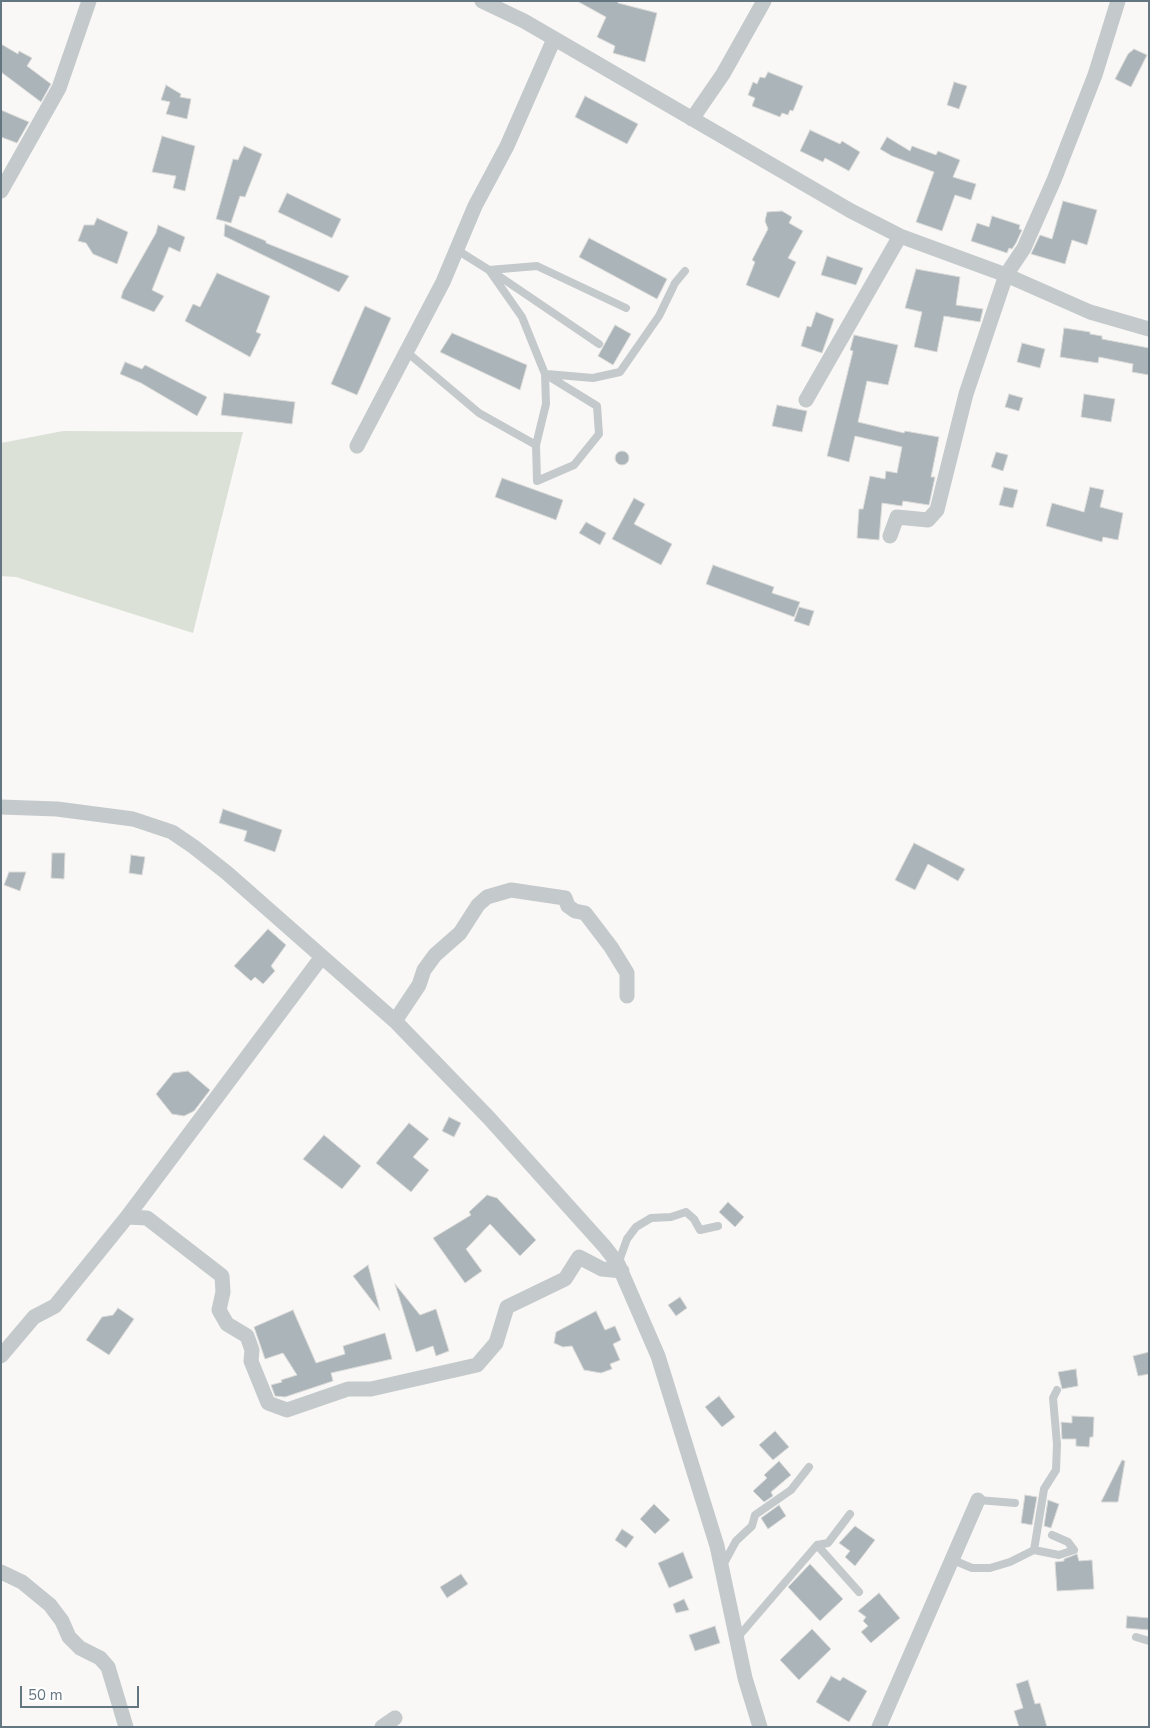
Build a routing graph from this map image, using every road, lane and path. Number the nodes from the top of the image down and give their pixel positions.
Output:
1 (89, 1) edge
2 (482, 1) edge
3 (764, 1) edge
4 (1118, 1) edge
5 (554, 39) junction
6 (692, 119) junction
7 (1, 191) edge
8 (900, 236) junction
9 (457, 250) junction
10 (490, 270) junction
11 (685, 271) dead end
12 (1006, 275) junction
13 (626, 308) dead end
14 (1149, 329) edge
15 (599, 344) dead end
16 (408, 353) junction
17 (545, 374) junction
18 (806, 400) dead end
19 (536, 445) junction
20 (357, 446) dead end
21 (890, 536) dead end
22 (1, 807) edge
23 (321, 958) junction
24 (627, 996) dead end
25 (395, 1021) junction
26 (127, 1217) junction
27 (718, 1226) dead end
28 (597, 1239) junction
29 (579, 1257) junction
30 (620, 1267) junction
31 (1, 1356) edge
32 (1057, 1390) dead end
33 (808, 1467) dead end
34 (978, 1500) joint
35 (1015, 1503) dead end
36 (850, 1514) dead end
37 (1052, 1535) dead end
38 (817, 1545) junction
39 (1034, 1550) junction
40 (953, 1560) junction
41 (722, 1566) junction
42 (1, 1572) edge
43 (859, 1592) dead end
44 (738, 1637) junction
45 (1136, 1637) dead end
46 (1149, 1641) edge
47 (395, 1718) dead end
48 (126, 1727) edge
49 (382, 1727) edge
50 (760, 1727) edge
51 (879, 1727) edge

1 - 7 street
2 - 5 street
3 - 6 street
4 - 12 street
5 - 6 street
5 - 9 street
6 - 8 street
8 - 12 street
8 - 18 street
9 - 10 lane
9 - 16 street
10 - 13 lane
10 - 15 lane
10 - 17 lane
11 - 17 lane
12 - 14 street
12 - 21 street
16 - 19 lane
16 - 20 street
17 - 19 lane
17 - 19 lane
22 - 23 street
23 - 25 street
23 - 26 street
24 - 25 street
25 - 28 street
26 - 29 street
26 - 31 street
27 - 30 lane
28 - 29 street
28 - 30 street
29 - 30 street
30 - 41 street
32 - 39 lane
33 - 41 lane
34 - 35 lane
34 - 40 street
36 - 38 lane
37 - 39 lane
38 - 43 lane
38 - 44 lane
39 - 40 lane
40 - 51 street
41 - 44 street
42 - 48 street
44 - 50 street
45 - 46 lane
47 - 49 street

